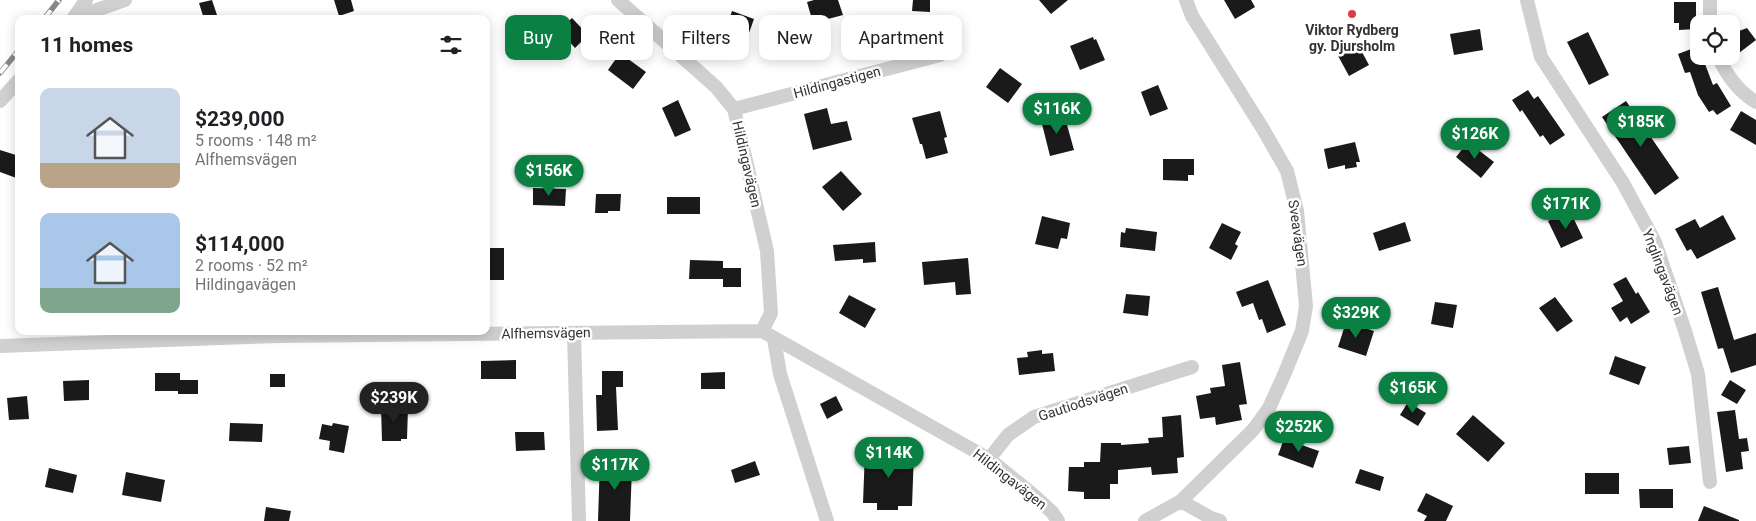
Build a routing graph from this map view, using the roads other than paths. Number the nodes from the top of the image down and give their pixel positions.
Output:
1 (86, 0) edge
2 (125, 0) edge
3 (618, 0) edge
4 (1186, 0) edge
5 (1527, 0) edge
6 (1710, 0) edge
7 (76, 15) edge
8 (82, 15) edge
9 (1710, 15) edge
10 (918, 60) edge
11 (1723, 65) edge
12 (15, 84) edge
13 (0, 101) edge
14 (1756, 102) edge
15 (734, 109) junction
16 (574, 332) junction
17 (490, 333) edge
18 (352, 335) edge
19 (768, 335) junction
20 (0, 346) edge
21 (1192, 368) dead end
22 (989, 459) junction
23 (1710, 482) dead end
24 (1181, 501) junction
25 (579, 521) edge
26 (827, 521) edge
27 (1058, 521) edge
28 (1145, 521) edge
29 (1220, 521) edge

1 - 7 street
2 - 8 street
3 - 15 street, Hildingavägen
4 - 24 street, Sveavägen
5 - 23 street, Ynglingavägen
6 - 9 street
10 - 15 street, Hildingastigen
11 - 14 street
12 - 13 street
15 - 19 street, Hildingavägen
16 - 17 street, Alfhemsvägen
16 - 19 street, Alfhemsvägen
16 - 25 street
18 - 20 street, Alfhemsvägen
19 - 22 street, Hildingavägen
19 - 26 street
21 - 22 street, Gautiodsvägen
22 - 27 street, Hildingavägen
24 - 28 street, Sveavägen
24 - 29 street

